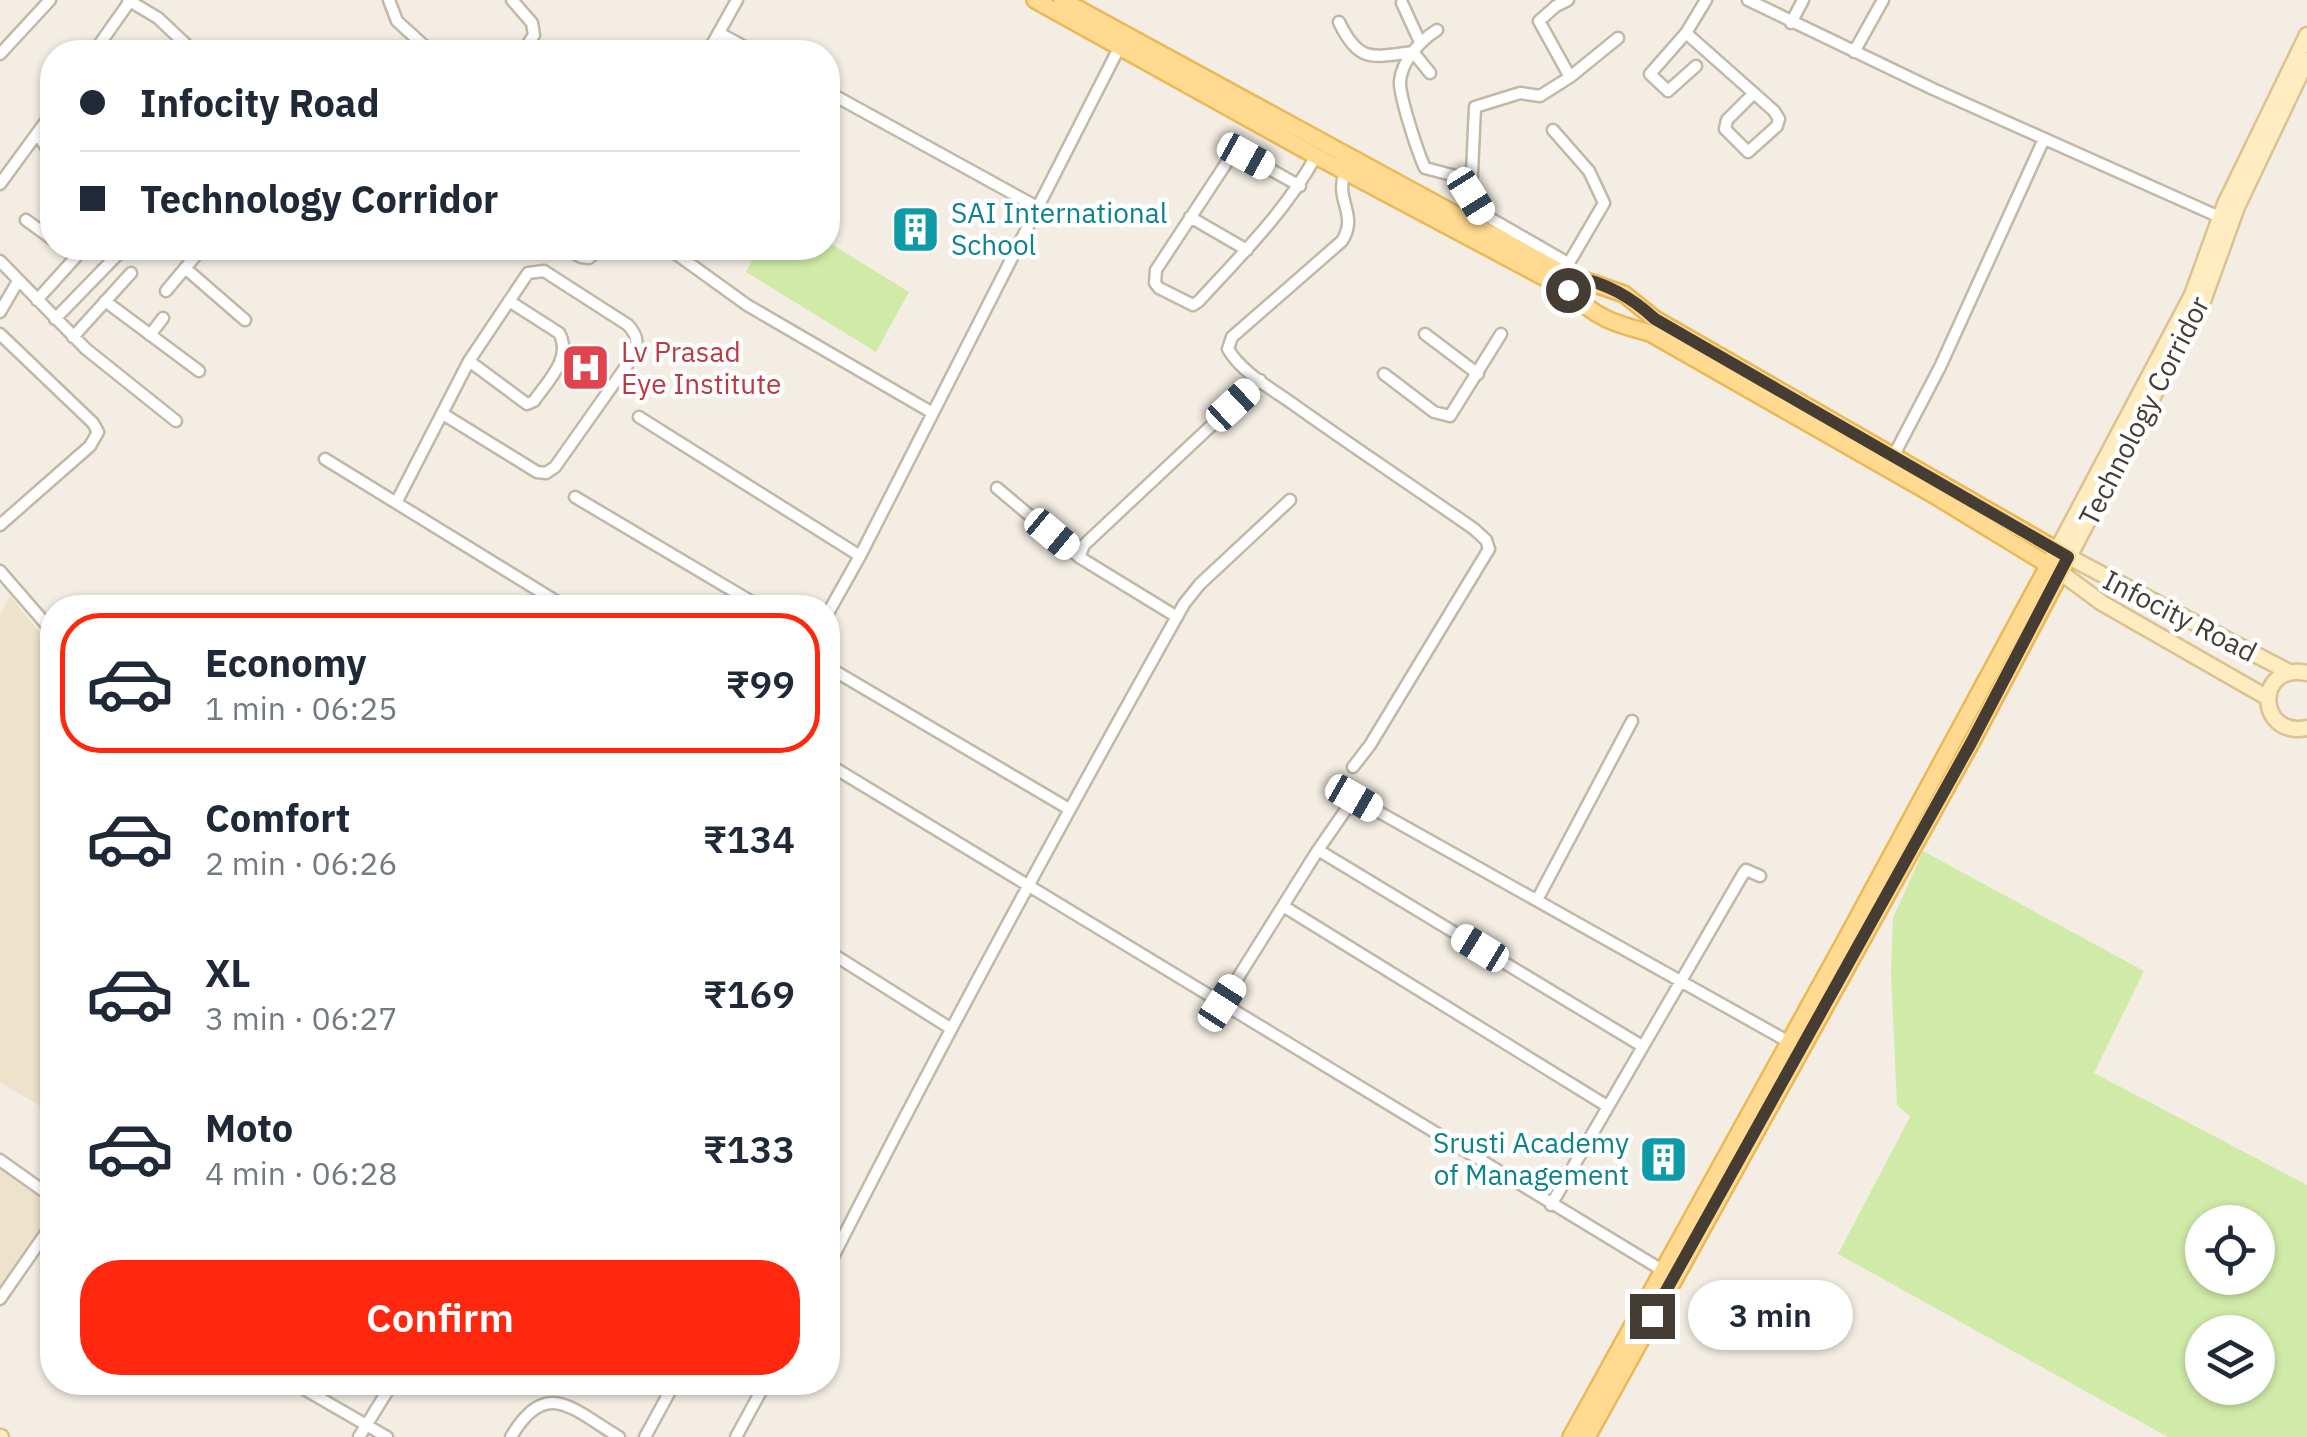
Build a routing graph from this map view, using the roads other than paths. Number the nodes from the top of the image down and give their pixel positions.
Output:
1 (50, 0) edge
2 (389, 0) edge
3 (512, 0) edge
4 (737, 0) edge
5 (1035, 0) edge
6 (1062, 0) edge
7 (1568, 0) edge
8 (1706, 0) edge
9 (1748, 0) edge
10 (1803, 0) edge
11 (1883, 0) edge
12 (135, 1) edge
13 (1402, 3) dead end
14 (1339, 22) dead end
15 (1791, 23) junction
16 (1438, 30) dead end
17 (1686, 32) junction
18 (719, 33) junction
19 (2307, 35) edge
20 (1618, 38) dead end
21 (104, 40) edge
22 (181, 40) edge
23 (418, 40) edge
24 (531, 40) edge
25 (715, 40) edge
26 (732, 40) edge
27 (1419, 40) junction
28 (1120, 46) junction
29 (1414, 52) junction
30 (1854, 52) junction
31 (0, 54) edge
32 (2307, 60) edge
33 (1696, 66) dead end
34 (1430, 73) dead end
35 (1570, 77) junction
36 (1198, 81) junction
37 (1754, 93) junction
38 (840, 99) edge
39 (1553, 130) dead end
40 (40, 132) edge
41 (38, 135) junction
42 (40, 138) edge
43 (2044, 139) junction
44 (1316, 156) junction
45 (1345, 172) junction
46 (1471, 180) junction
47 (0, 184) edge
48 (1300, 186) junction
49 (1037, 207) junction
50 (1190, 217) junction
51 (26, 220) dead end
52 (2227, 220) junction
53 (40, 230) edge
54 (1246, 250) junction
55 (0, 260) edge
56 (73, 260) edge
57 (112, 260) edge
58 (192, 260) edge
59 (685, 260) edge
60 (185, 268) junction
61 (131, 273) dead end
62 (1568, 276) junction
63 (18, 280) junction
64 (166, 291) dead end
65 (37, 300) junction
66 (509, 301) junction
67 (105, 302) junction
68 (0, 312) edge
69 (163, 318) dead end
70 (55, 319) junction
71 (245, 320) dead end
72 (1652, 326) junction
73 (0, 334) edge
74 (1424, 334) dead end
75 (1501, 334) dead end
76 (150, 335) junction
77 (73, 337) junction
78 (469, 361) junction
79 (199, 371) dead end
80 (1384, 374) dead end
81 (1478, 374) junction
82 (1260, 380) junction
83 (931, 412) junction
84 (443, 414) junction
85 (639, 418) dead end
86 (176, 421) dead end
87 (1894, 455) junction
88 (326, 459) dead end
89 (997, 488) dead end
90 (575, 496) dead end
91 (1290, 500) dead end
92 (397, 501) junction
93 (0, 525) edge
94 (860, 556) junction
95 (1079, 557) junction
96 (2058, 561) junction
97 (0, 571) edge
98 (546, 595) edge
99 (740, 595) edge
100 (838, 595) edge
101 (40, 617) edge
102 (1177, 617) junction
103 (2289, 672) junction
104 (2307, 673) edge
105 (840, 674) edge
106 (2268, 698) junction
107 (1632, 721) dead end
108 (2307, 728) edge
109 (1353, 767) dead end
110 (840, 771) edge
111 (1069, 808) junction
112 (1318, 850) junction
113 (1760, 876) dead end
114 (1028, 883) junction
115 (1537, 900) junction
116 (1284, 906) junction
117 (840, 959) edge
118 (1682, 981) junction
119 (1222, 1003) junction
120 (950, 1028) junction
121 (1789, 1042) junction
122 (1642, 1046) junction
123 (1770, 1090) junction
124 (1607, 1106) junction
125 (0, 1160) edge
126 (40, 1188) edge
127 (1552, 1204) junction
128 (40, 1241) edge
129 (840, 1243) edge
130 (1662, 1270) junction
131 (0, 1299) edge
132 (315, 1395) edge
133 (385, 1395) edge
134 (668, 1395) edge
135 (759, 1395) edge
136 (367, 1424) junction
137 (359, 1437) edge
138 (387, 1437) edge
139 (511, 1437) edge
140 (618, 1437) edge
141 (644, 1437) edge
142 (736, 1437) edge
143 (1570, 1437) edge
144 (1587, 1437) edge

1 - 31 street
2 - 23 street
3 - 24 street
4 - 18 street
5 - 28 main road, Infocity Road
6 - 36 main road, Infocity Road
7 - 35 street
8 - 17 street
9 - 15 street
10 - 15 street
11 - 30 street
12 - 21 street
12 - 22 street
13 - 27 street
14 - 29 street
15 - 30 street
16 - 27 street
17 - 33 street
17 - 37 street
18 - 25 street
18 - 26 street
19 - 52 street
20 - 35 street
27 - 29 street
28 - 36 main road, Infocity Road
28 - 49 street
29 - 34 street
29 - 46 street
30 - 43 street
32 - 52 street
35 - 46 street
36 - 44 main road, Infocity Road
36 - 62 main road, Infocity Road
37 - 37 street
38 - 49 street
39 - 62 street
40 - 41 street
41 - 42 street
41 - 47 street
43 - 52 street
43 - 87 street
44 - 45 main road, Infocity Road
44 - 48 street
45 - 62 main road, Infocity Road
45 - 82 street
46 - 62 street
48 - 50 street
48 - 54 street
49 - 83 street
50 - 54 street
50 - 54 street
51 - 53 street
52 - 96 street
55 - 63 street
56 - 65 street
57 - 70 street
58 - 60 street
59 - 83 street
60 - 64 street
60 - 71 street
61 - 67 street
62 - 72 main road, Infocity Road
62 - 72 main road, Infocity Road
63 - 65 street
63 - 68 street
65 - 70 street
66 - 78 street
66 - 78 street
66 - 84 street
67 - 76 street
67 - 77 street
69 - 76 street
70 - 77 street
72 - 87 main road, Infocity Road
72 - 96 main road, Infocity Road
73 - 93 street
74 - 81 street
75 - 81 street
76 - 79 street
77 - 86 street
78 - 84 street
80 - 81 street
82 - 95 street
82 - 109 street
83 - 94 street
84 - 92 street
85 - 94 street
87 - 96 main road, Infocity Road
88 - 92 street
89 - 95 street
90 - 99 street
91 - 102 street
92 - 98 street
94 - 100 street
95 - 102 street
96 - 103 street, Infocity Road
96 - 106 street, Infocity Road
96 - 121 main road
96 - 123 main road
97 - 101 street
102 - 111 street
103 - 104 street
103 - 106 street
105 - 111 street
106 - 108 street, Infocity Road
107 - 115 street
110 - 114 street
111 - 114 street
112 - 115 street
112 - 116 street
112 - 122 street
113 - 118 street
114 - 119 street
114 - 120 street
115 - 118 street
116 - 119 street
116 - 124 street
117 - 120 street
118 - 121 street
118 - 122 street
119 - 127 street
120 - 129 street
121 - 123 main road
122 - 124 street
123 - 130 main road
123 - 144 main road
124 - 127 street
125 - 126 street
127 - 130 street
128 - 131 street
130 - 143 main road
132 - 136 street
133 - 136 street
134 - 141 street
135 - 142 street
136 - 137 street
136 - 138 street
139 - 140 street

